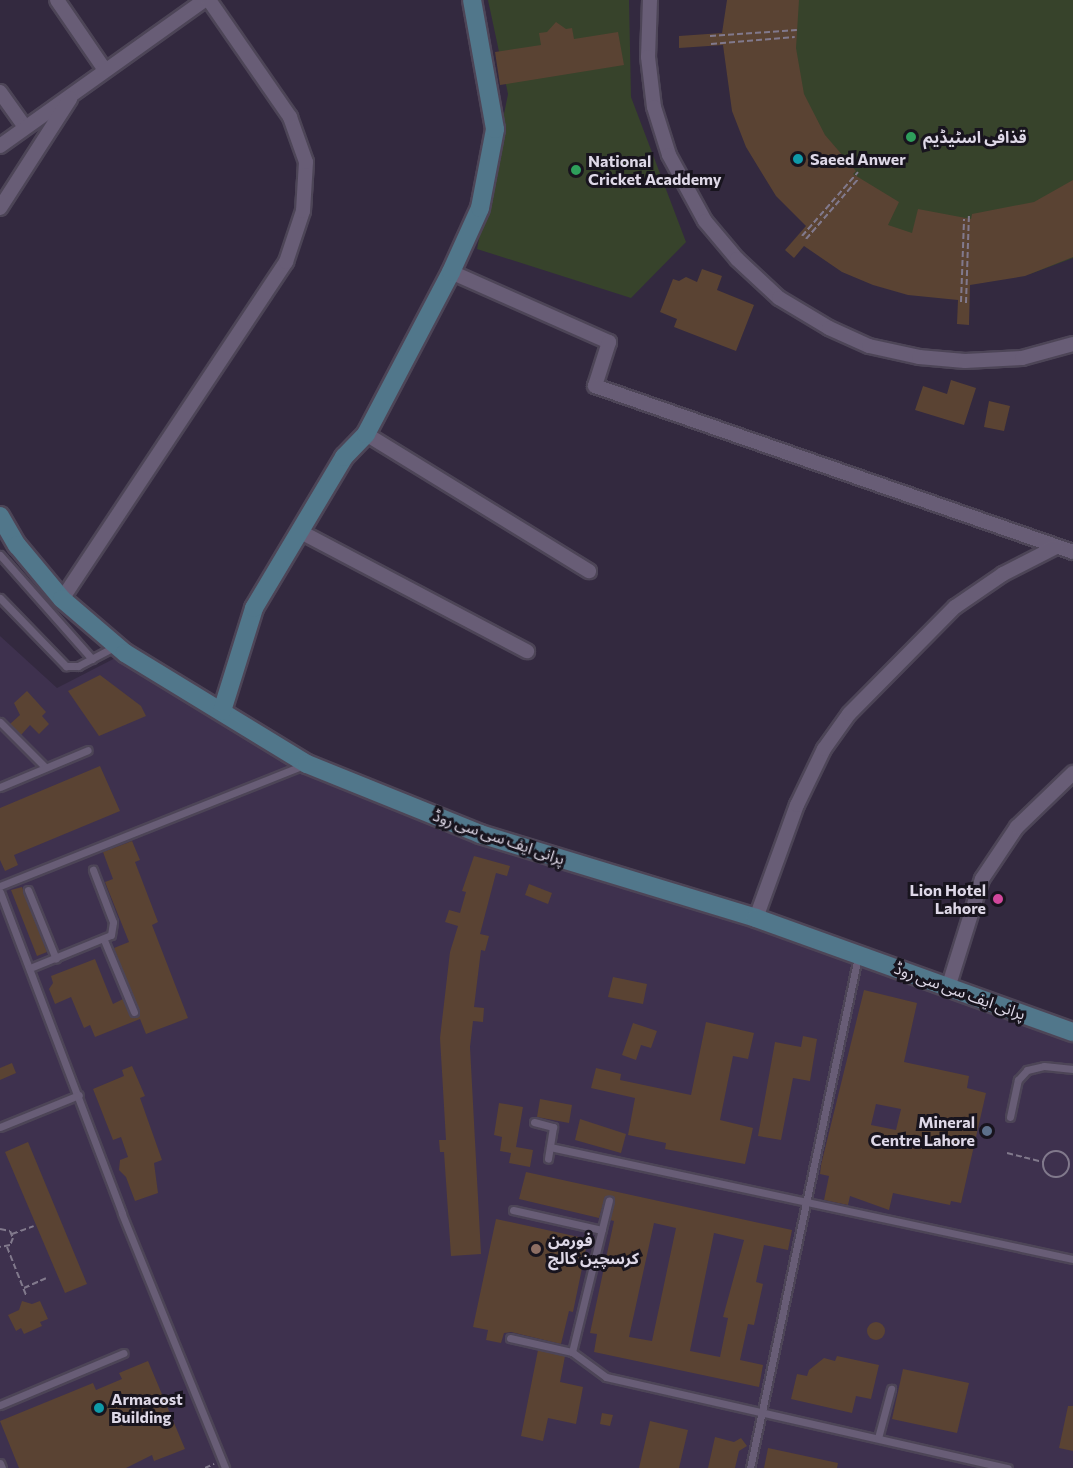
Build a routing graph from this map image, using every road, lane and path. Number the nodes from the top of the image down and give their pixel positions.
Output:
1 (57, 0) edge
2 (205, 0) edge
3 (209, 0) edge
4 (472, 0) edge
5 (651, 0) edge
6 (797, 30) dead end
7 (710, 36) dead end
8 (795, 37) dead end
9 (711, 44) dead end
10 (105, 70) junction
11 (75, 91) junction
12 (0, 92) edge
13 (25, 127) junction
14 (0, 146) edge
15 (858, 172) dead end
16 (859, 178) dead end
17 (0, 208) edge
18 (969, 214) dead end
19 (964, 219) dead end
20 (802, 236) dead end
21 (806, 239) dead end
22 (451, 272) junction
23 (961, 302) dead end
24 (966, 303) dead end
25 (1073, 344) edge
26 (366, 434) junction
27 (0, 516) edge
28 (299, 531) junction
29 (1056, 547) junction
30 (1073, 552) edge
31 (0, 555) edge
32 (590, 571) dead end
33 (0, 598) edge
34 (62, 599) junction
35 (117, 646) junction
36 (527, 651) dead end
37 (92, 659) junction
38 (222, 711) junction
39 (0, 722) edge
40 (88, 750) dead end
41 (307, 764) junction
42 (45, 767) junction
43 (1073, 773) edge
44 (0, 787) edge
45 (93, 870) dead end
46 (0, 886) edge
47 (28, 890) dead end
48 (0, 892) edge
49 (756, 918) junction
50 (104, 940) junction
51 (858, 954) junction
52 (56, 959) junction
53 (30, 968) junction
54 (948, 988) junction
55 (134, 1012) dead end
56 (1073, 1032) edge
57 (1073, 1069) edge
58 (79, 1095) junction
59 (1010, 1117) dead end
60 (534, 1122) dead end
61 (0, 1127) edge
62 (550, 1147) junction
63 (1007, 1153) dead end
64 (548, 1159) dead end
65 (1044, 1162) junction
66 (1068, 1166) junction
67 (1073, 1167) edge
68 (609, 1200) dead end
69 (809, 1202) junction
70 (513, 1210) dead end
71 (33, 1226) dead end
72 (0, 1229) edge
73 (602, 1230) junction
74 (12, 1234) junction
75 (0, 1247) edge
76 (7, 1247) junction
77 (1073, 1259) edge
78 (46, 1278) dead end
79 (24, 1288) junction
80 (26, 1295) dead end
81 (510, 1338) dead end
82 (572, 1352) junction
83 (124, 1353) dead end
84 (891, 1389) dead end
85 (0, 1405) edge
86 (762, 1411) junction
87 (878, 1438) junction
88 (0, 1464) edge
89 (2, 1468) edge
90 (225, 1468) edge
91 (750, 1468) edge
92 (1008, 1468) edge

1 - 10 street
2 - 10 street
3 - 34 street
4 - 22 street
5 - 25 street
6 - 7 path
8 - 9 path
10 - 11 street
11 - 13 street
11 - 17 street
12 - 13 street
13 - 14 street
15 - 20 path
16 - 21 path
18 - 24 path
19 - 23 path
22 - 26 street
22 - 29 street
26 - 28 street
26 - 32 street
27 - 34 street, پرانی ایف سی سی روڈ
28 - 36 street
28 - 38 street
29 - 30 street
29 - 49 street
31 - 37 lane
33 - 37 lane
34 - 35 street, پرانی ایف سی سی روڈ
35 - 37 lane
35 - 38 street, پرانی ایف سی سی روڈ
38 - 41 street, پرانی ایف سی سی روڈ
39 - 42 lane
40 - 42 lane
41 - 46 lane
41 - 49 street, پرانی ایف سی سی روڈ
42 - 44 lane
43 - 54 street
45 - 50 lane
47 - 52 lane
48 - 53 lane
49 - 51 street, پرانی ایف سی سی روڈ
50 - 52 lane
50 - 55 lane
51 - 54 street, پرانی ایف سی سی روڈ
51 - 69 lane
52 - 53 lane
53 - 58 lane
54 - 56 street, پرانی ایف سی سی روڈ
57 - 59 lane
58 - 61 lane
58 - 90 lane
60 - 62 lane
62 - 64 lane
62 - 69 lane
63 - 65 path
65 - 66 path
65 - 66 path
66 - 67 path
68 - 73 lane
69 - 77 lane
69 - 86 lane
70 - 73 lane
71 - 74 path
72 - 74 path
73 - 82 lane
74 - 76 path
75 - 76 path
76 - 79 path
78 - 79 path
79 - 80 path
81 - 82 lane
82 - 86 lane
83 - 85 lane
84 - 87 lane
86 - 87 lane
86 - 91 lane
87 - 92 lane
88 - 89 lane

